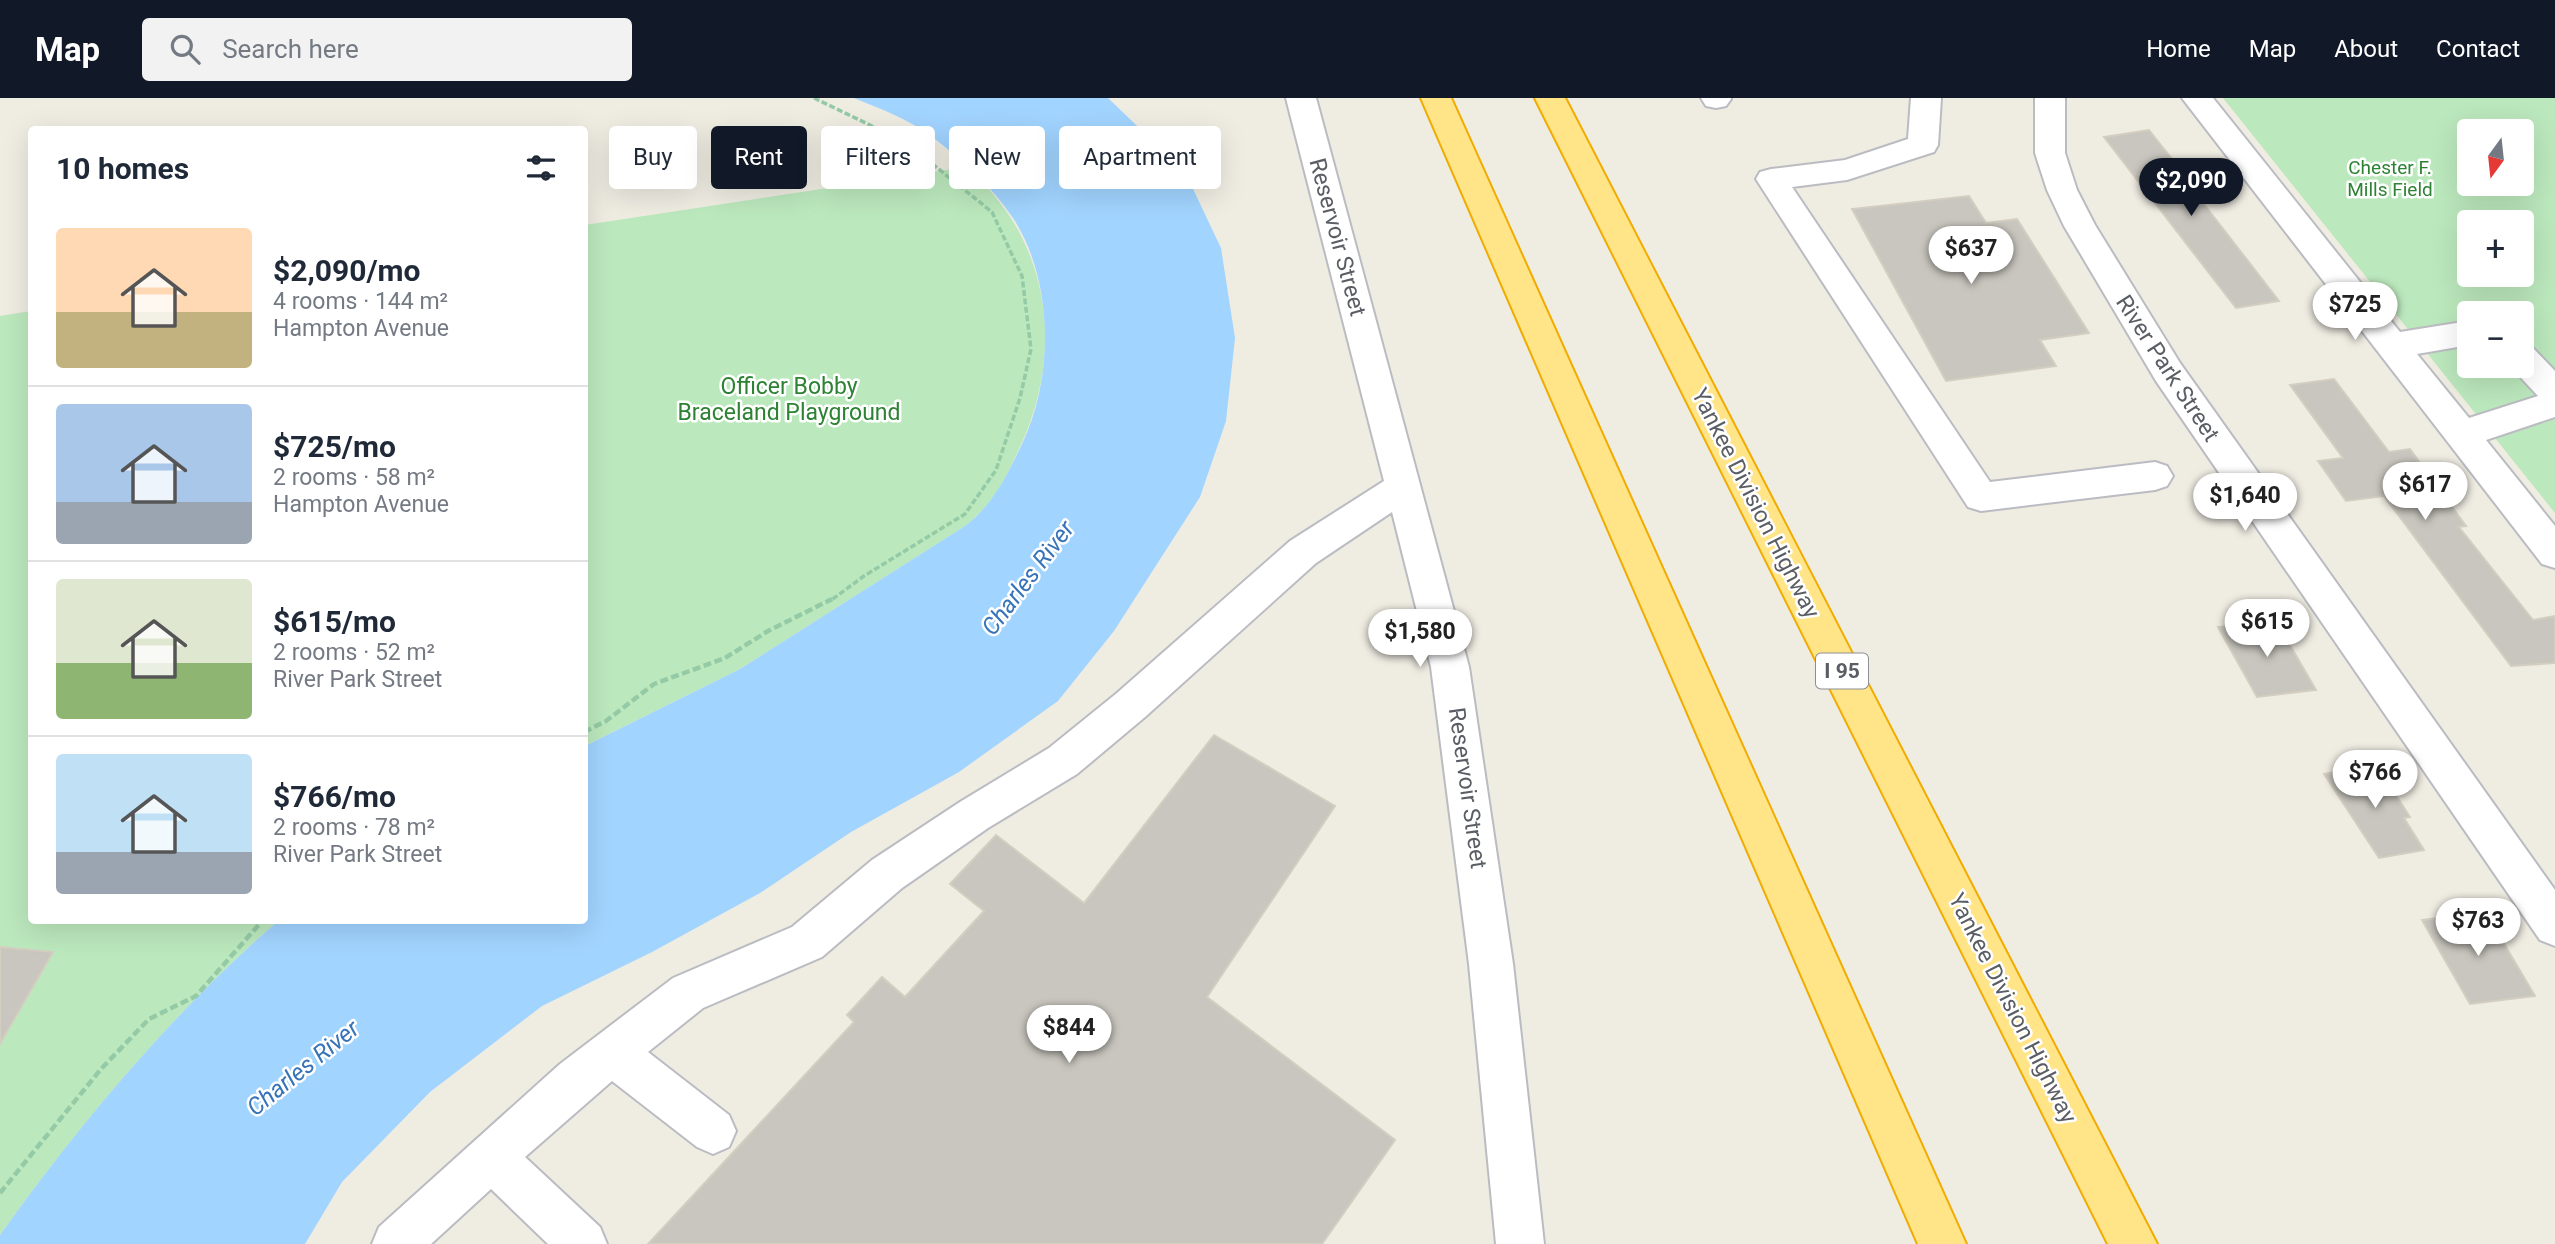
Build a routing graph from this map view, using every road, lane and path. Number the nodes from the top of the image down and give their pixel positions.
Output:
1 (814, 98) edge
2 (1301, 98) edge
3 (1436, 98) edge
4 (1550, 98) edge
5 (1926, 98) edge
6 (2050, 98) edge
7 (2197, 98) edge
8 (2457, 335) edge
9 (2392, 346) junction
10 (2534, 370) edge
11 (2555, 392) edge
12 (2555, 404) edge
13 (2462, 434) junction
14 (2155, 476) dead end
15 (1404, 486) junction
16 (2555, 553) edge
17 (588, 730) edge
18 (259, 924) edge
19 (2555, 926) edge
20 (611, 1052) junction
21 (713, 1131) dead end
22 (491, 1157) junction
23 (0, 1193) edge
24 (396, 1244) edge
25 (583, 1244) edge
26 (1520, 1244) edge
27 (1942, 1244) edge
28 (2133, 1244) edge

1 - 17 path
2 - 15 street, Reservoir Street
3 - 27 highway
4 - 28 highway, Yankee Division Highway / I 95
5 - 14 street
6 - 19 street, River Park Street
7 - 9 street
8 - 9 street
9 - 13 street
10 - 11 street
12 - 13 street
13 - 16 street
15 - 20 street
15 - 26 street, Reservoir Street
18 - 23 path
20 - 21 street
20 - 22 street
22 - 24 street
22 - 25 street

